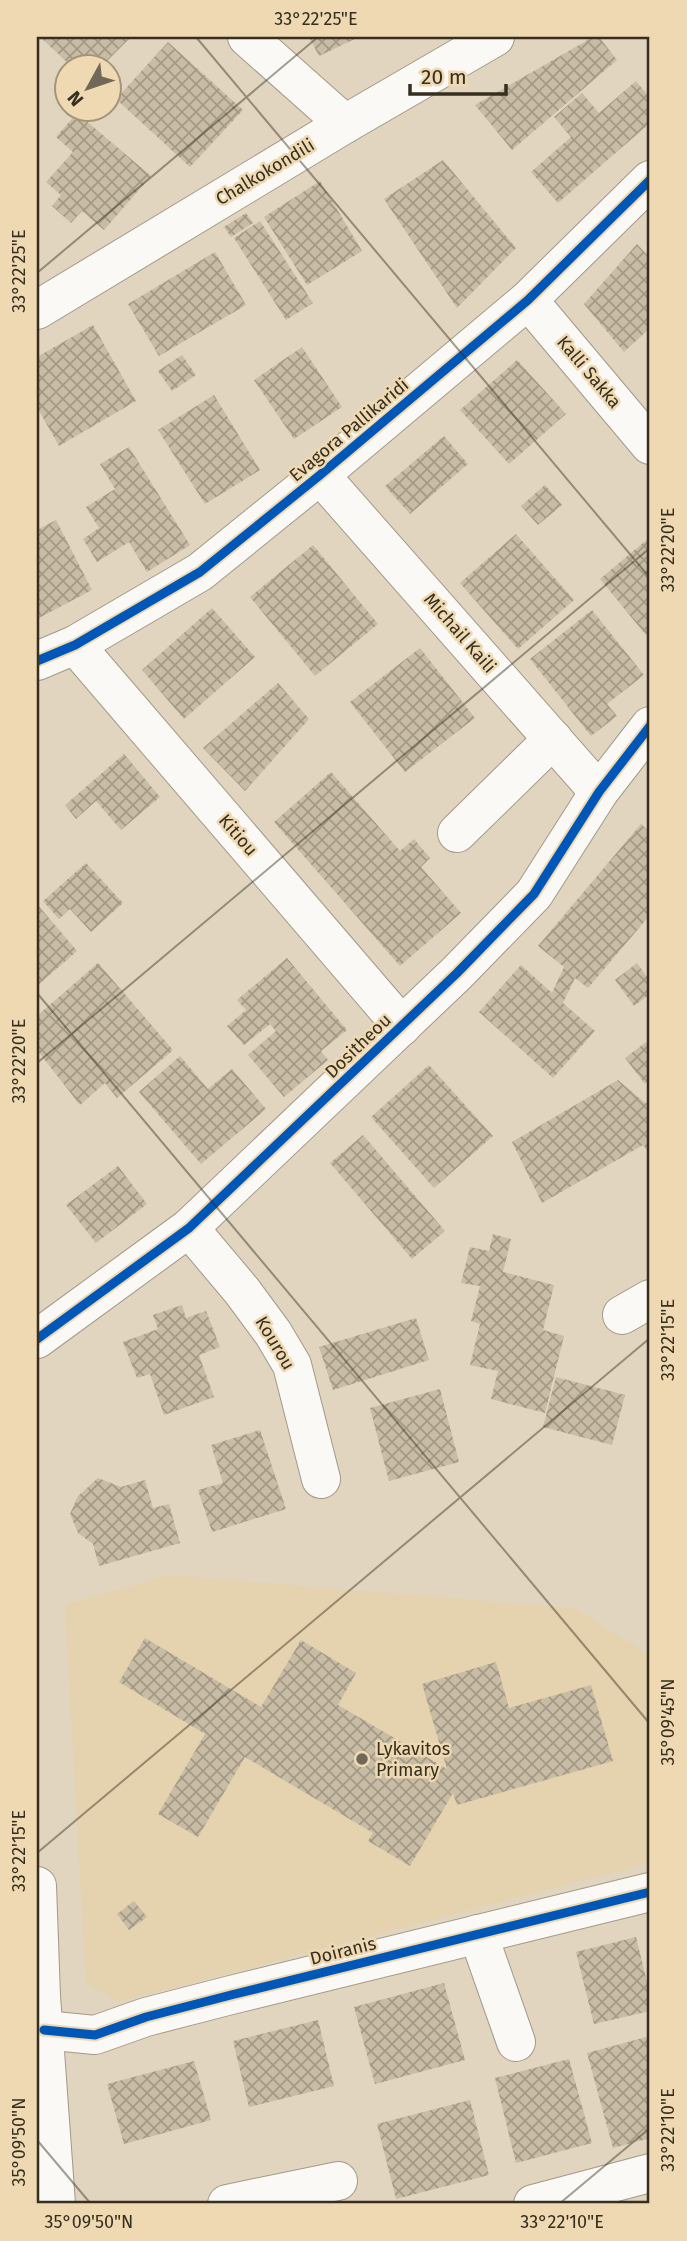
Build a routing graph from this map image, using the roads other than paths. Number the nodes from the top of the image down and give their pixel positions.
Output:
1 (247, 37) edge
2 (495, 37) edge
3 (345, 124) junction
4 (650, 180) edge
5 (528, 300) junction
6 (37, 310) edge
7 (650, 444) edge
8 (320, 475) junction
9 (75, 645) junction
10 (37, 661) edge
11 (650, 726) edge
12 (553, 739) junction
13 (599, 792) junction
14 (457, 833) dead end
15 (402, 1026) junction
16 (189, 1228) junction
17 (37, 1339) edge
18 (321, 1479) dead end
19 (37, 1886) edge
20 (650, 1892) edge
21 (478, 1934) junction
22 (41, 2007) edge
23 (516, 2042) dead end
24 (650, 2173) edge
25 (338, 2181) dead end
26 (56, 2204) edge
27 (236, 2204) edge
28 (533, 2204) edge

1 - 3 street
2 - 3 street, Chalkokondili
3 - 6 street, Chalkokondili
4 - 5 street, Evagora Pallikaridi
5 - 7 street, Kalli Sakka
5 - 8 street, Evagora Pallikaridi
8 - 9 street, Evagora Pallikaridi
8 - 12 street, Michail Kaili
9 - 10 street, Evagora Pallikaridi
9 - 15 street, Kitiou
11 - 13 street, Dositheou
12 - 13 street, Michail Kaili
12 - 14 street
13 - 15 street, Dositheou
15 - 16 street, Dositheou
16 - 17 street, Dositheou
16 - 18 street, Kourou
19 - 22 street
20 - 21 street, Doiranis
21 - 22 street, Doiranis
21 - 23 street
22 - 26 street
24 - 28 street
25 - 27 street

